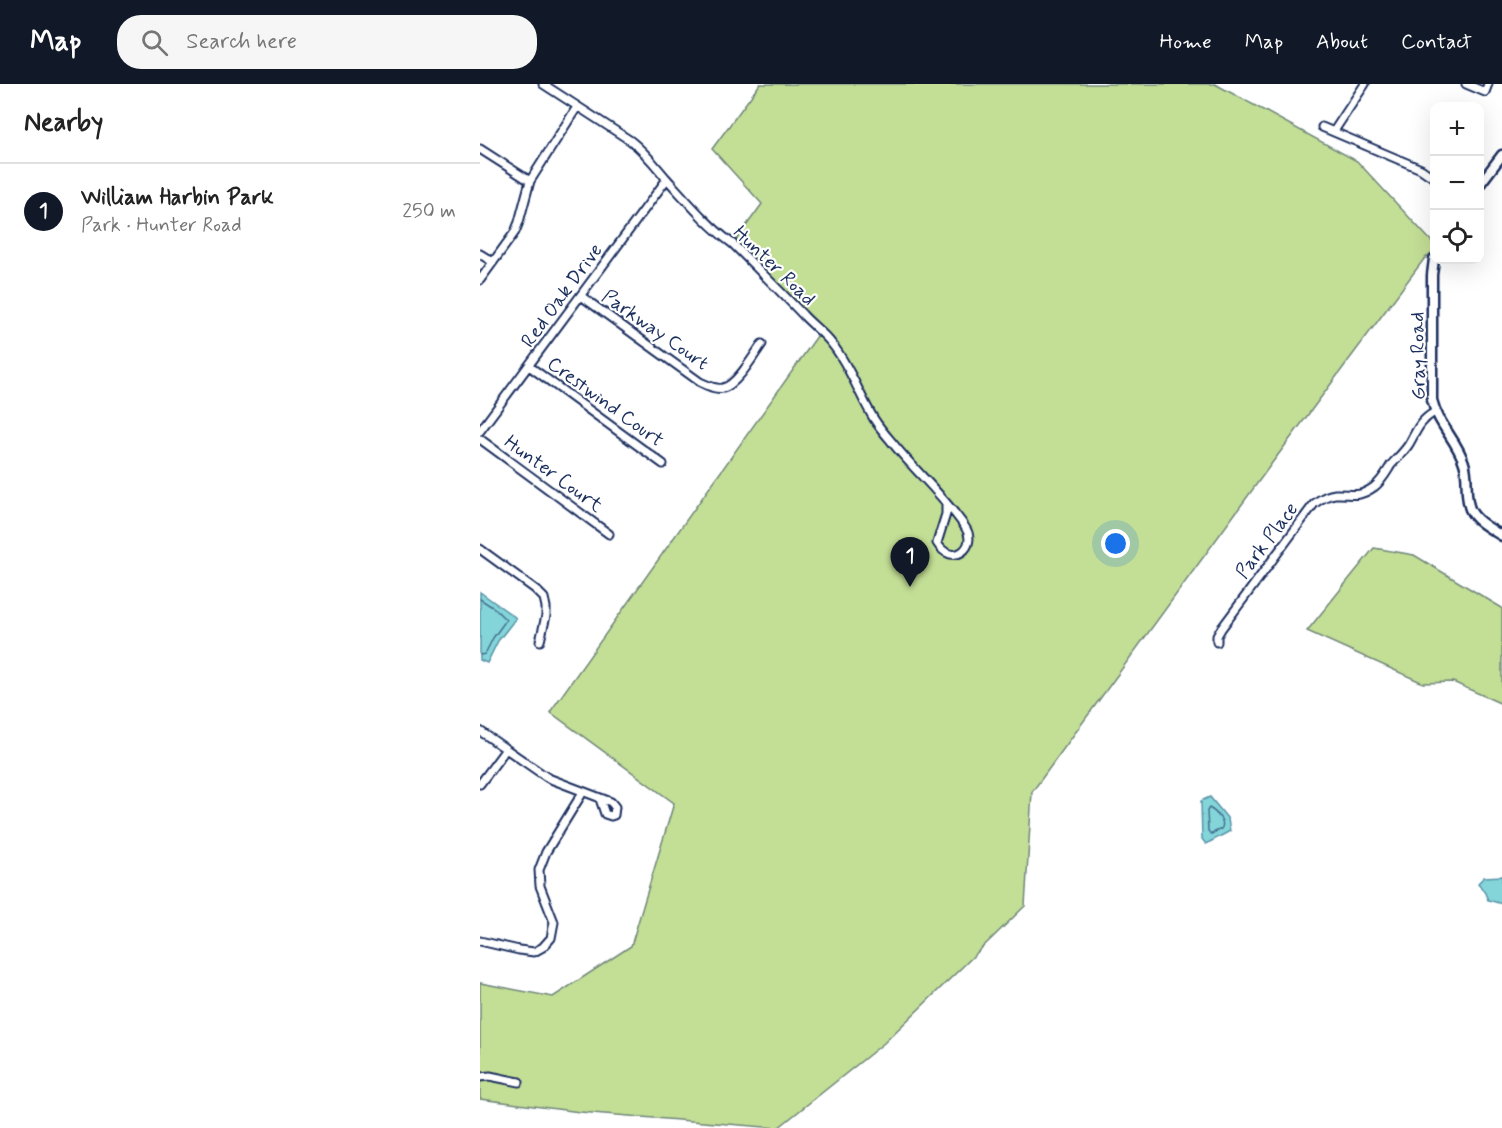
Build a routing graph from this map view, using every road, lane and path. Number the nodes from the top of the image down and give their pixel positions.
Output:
1 (543, 84) edge
2 (1365, 84) edge
3 (1466, 84) edge
4 (1488, 84) edge
5 (577, 107) junction
6 (1322, 127) dead end
7 (1334, 131) junction
8 (480, 149) edge
9 (1502, 155) edge
10 (1430, 175) edge
11 (667, 178) junction
12 (1484, 178) edge
13 (530, 181) junction
14 (480, 254) edge
15 (493, 262) junction
16 (1433, 264) edge
17 (480, 280) edge
18 (581, 296) junction
19 (762, 344) dead end
20 (529, 366) junction
21 (1435, 412) junction
22 (480, 431) edge
23 (480, 439) edge
24 (663, 464) dead end
25 (946, 504) junction
26 (609, 534) dead end
27 (1502, 536) edge
28 (480, 549) edge
29 (540, 641) dead end
30 (1217, 642) dead end
31 (480, 731) edge
32 (506, 749) junction
33 (480, 784) edge
34 (583, 792) junction
35 (600, 799) dead end
36 (480, 941) edge
37 (480, 1077) edge
38 (519, 1082) dead end

1 - 5 street, Hunter Road
2 - 7 street
3 - 4 street
5 - 11 street, Hunter Road
5 - 13 street
6 - 7 street
7 - 10 street
8 - 13 street
9 - 12 street
11 - 18 street, Red Oak Drive
11 - 25 street, Hunter Road
13 - 15 street
14 - 15 street
15 - 17 street
16 - 21 street, Gray Road
18 - 19 street, Parkway Court
18 - 20 street, Red Oak Drive
20 - 22 street, Red Oak Drive
20 - 24 street, Crestwind Court
21 - 27 street, Gray Road
21 - 30 street, Park Place
23 - 26 street, Hunter Court
25 - 25 street, Hunter Road
28 - 29 street
31 - 32 street
32 - 33 street
32 - 34 street
34 - 35 street
34 - 36 street
37 - 38 street

